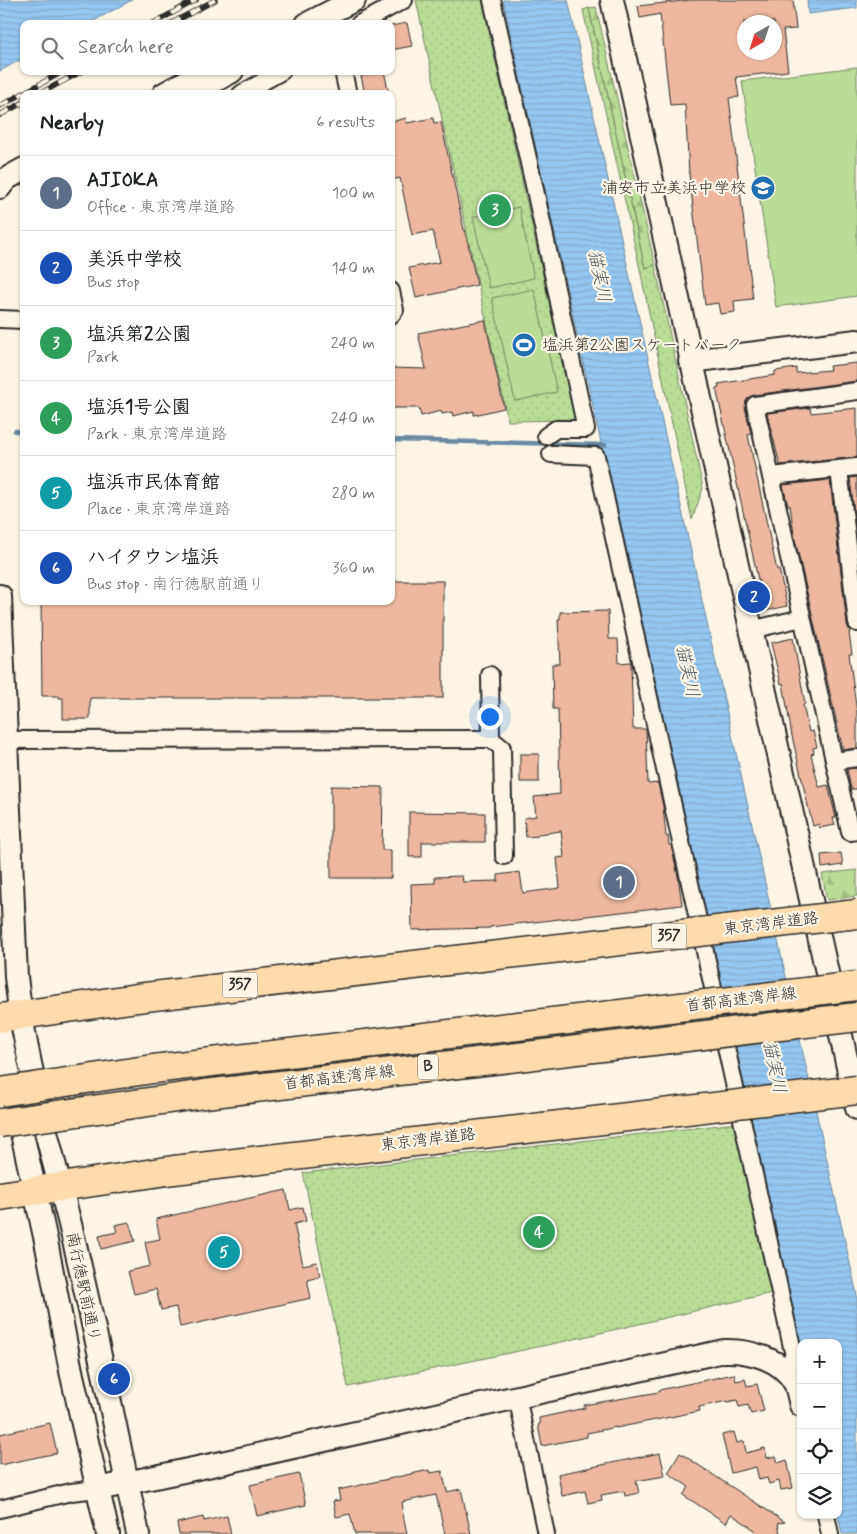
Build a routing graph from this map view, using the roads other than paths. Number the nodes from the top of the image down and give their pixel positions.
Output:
1 (354, 0) edge
2 (404, 0) edge
3 (492, 0) edge
4 (612, 0) edge
5 (315, 20) edge
6 (366, 20) edge
7 (199, 75) edge
8 (225, 75) edge
9 (275, 75) edge
10 (344, 75) edge
11 (171, 90) edge
12 (198, 90) edge
13 (248, 90) edge
14 (347, 90) edge
15 (20, 171) edge
16 (20, 185) edge
17 (0, 188) edge
18 (0, 319) edge
19 (20, 320) edge
20 (857, 342) edge
21 (690, 361) junction
22 (857, 392) edge
23 (546, 436) dead end
24 (551, 454) dead end
25 (857, 467) edge
26 (839, 469) junction
27 (771, 476) junction
28 (0, 596) edge
29 (802, 618) junction
30 (857, 623) edge
31 (750, 630) junction
32 (490, 675) dead end
33 (491, 739) junction
34 (3, 740) edge
35 (857, 758) edge
36 (834, 761) junction
37 (857, 831) edge
38 (504, 856) dead end
39 (857, 914) edge
40 (857, 986) edge
41 (10, 1016) edge
42 (857, 1016) edge
43 (0, 1035) edge
44 (857, 1090) edge
45 (0, 1092) edge
46 (857, 1108) edge
47 (0, 1123) edge
48 (46, 1188) junction
49 (0, 1196) edge
50 (783, 1370) junction
51 (797, 1391) edge
52 (517, 1396) junction
53 (127, 1483) junction
54 (98, 1489) junction
55 (0, 1509) edge
56 (827, 1519) edge
57 (108, 1534) edge
58 (138, 1534) edge
59 (546, 1534) edge
60 (830, 1534) edge

1 - 5 street
2 - 6 street
3 - 23 street
4 - 21 street
7 - 11 street
8 - 12 street
9 - 13 street
10 - 14 street
15 - 17 street
16 - 17 street
18 - 19 street
20 - 21 street
21 - 31 street
22 - 27 street
24 - 50 street
25 - 26 street
26 - 27 street
26 - 30 street
27 - 29 street
28 - 34 street
29 - 31 street
29 - 36 street
31 - 46 street
32 - 33 street
33 - 34 street
33 - 38 street
34 - 41 street
35 - 36 street
36 - 37 street
39 - 41 highway, 東京湾岸道路 / 357, bridge
40 - 45 highway, 首都高速湾岸線 / B, bridge
41 - 48 street
42 - 47 highway, 首都高速湾岸線 / B, bridge
43 - 48 street
44 - 48 highway, 東京湾岸道路, bridge
48 - 49 highway, 東京湾岸道路
48 - 53 street, 南行徳駅前通り
48 - 54 street, 南行徳駅前通り
50 - 51 street
50 - 52 street
52 - 53 street
52 - 59 street
53 - 54 street
53 - 58 street, 南行徳駅前通り
54 - 55 street
54 - 57 street, 南行徳駅前通り
56 - 60 street

